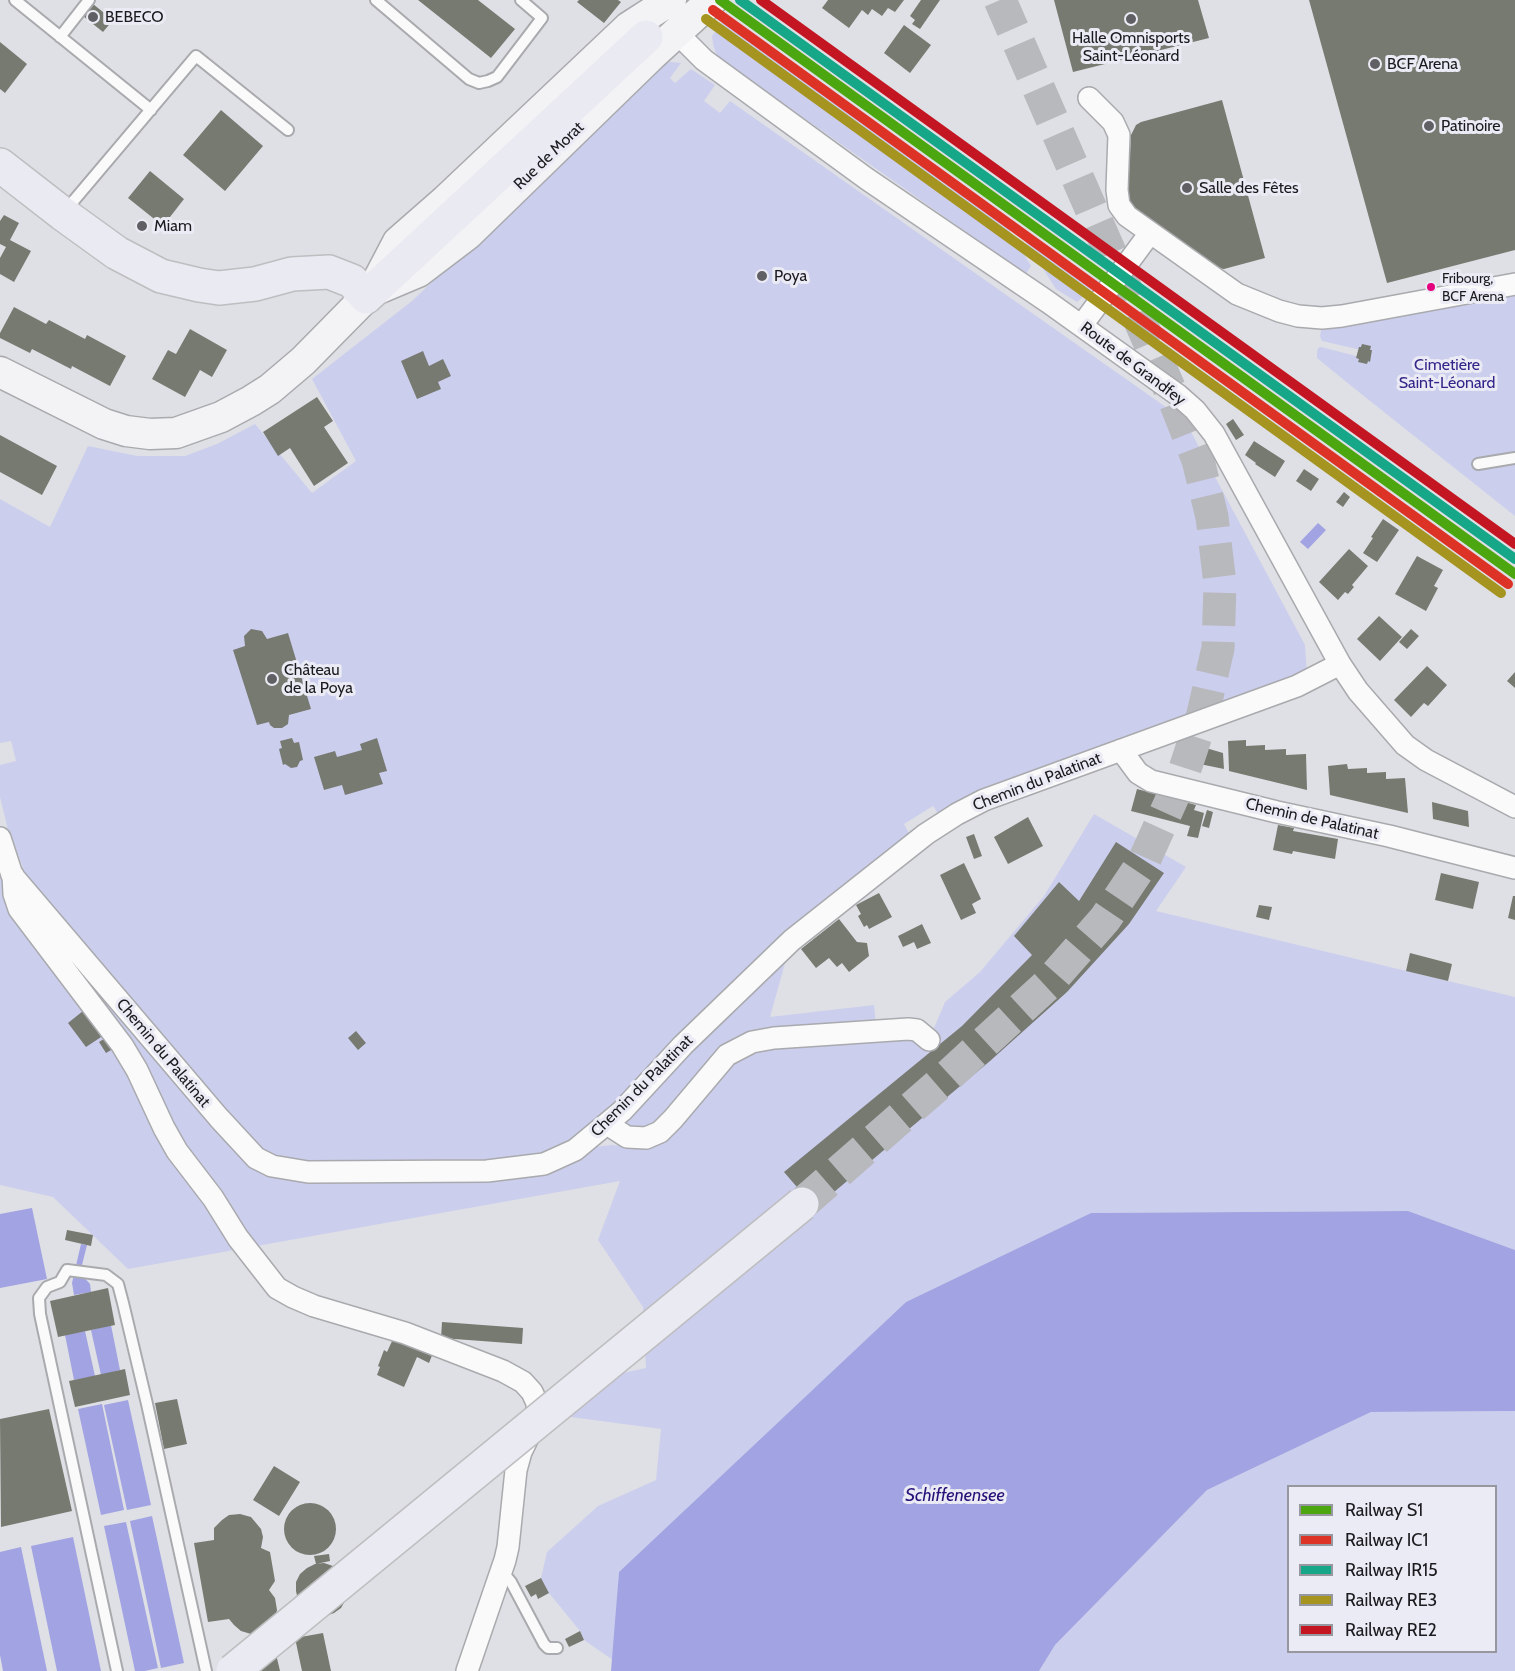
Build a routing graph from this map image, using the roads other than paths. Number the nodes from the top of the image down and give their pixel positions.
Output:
1 (15, 0) edge
2 (89, 0) edge
3 (376, 0) edge
4 (521, 0) edge
5 (671, 0) edge
6 (712, 0) edge
7 (661, 35) junction
8 (60, 37) junction
9 (1089, 98) dead end
10 (151, 110) junction
11 (288, 130) dead end
12 (0, 165) edge
13 (63, 214) junction
14 (1150, 233) junction
15 (1515, 284) edge
16 (369, 294) junction
17 (1082, 325) junction
18 (0, 372) edge
19 (1515, 458) edge
20 (1478, 464) dead end
21 (1340, 664) junction
22 (1121, 750) junction
23 (1515, 807) edge
24 (0, 838) edge
25 (1515, 868) edge
26 (12, 875) junction
27 (929, 1040) dead end
28 (607, 1124) junction
29 (802, 1204) tunnel mouth
30 (500, 1574) junction
31 (557, 1648) dead end
32 (117, 1671) edge
33 (206, 1671) edge
34 (233, 1671) edge
35 (467, 1671) edge

1 - 8 lane
2 - 8 lane
3 - 4 lane
5 - 16 main road
6 - 7 main road
7 - 16 main road
7 - 17 street, Route de Grandfey
8 - 10 lane
9 - 14 street
10 - 11 lane
10 - 13 lane
12 - 13 main road
13 - 16 main road
14 - 15 street
14 - 17 street
16 - 18 main road
17 - 21 street, Route de Grandfey
19 - 20 lane
21 - 22 street, Chemin du Palatinat
21 - 23 street, Route de Grandfey
22 - 25 street, Chemin de Palatinat
22 - 28 street, Chemin du Palatinat
24 - 26 street, Chemin du Palatinat
26 - 28 street, Chemin du Palatinat
26 - 30 street
27 - 28 street
29 - 34 main road, bridge
30 - 31 lane
30 - 35 street
32 - 33 lane

